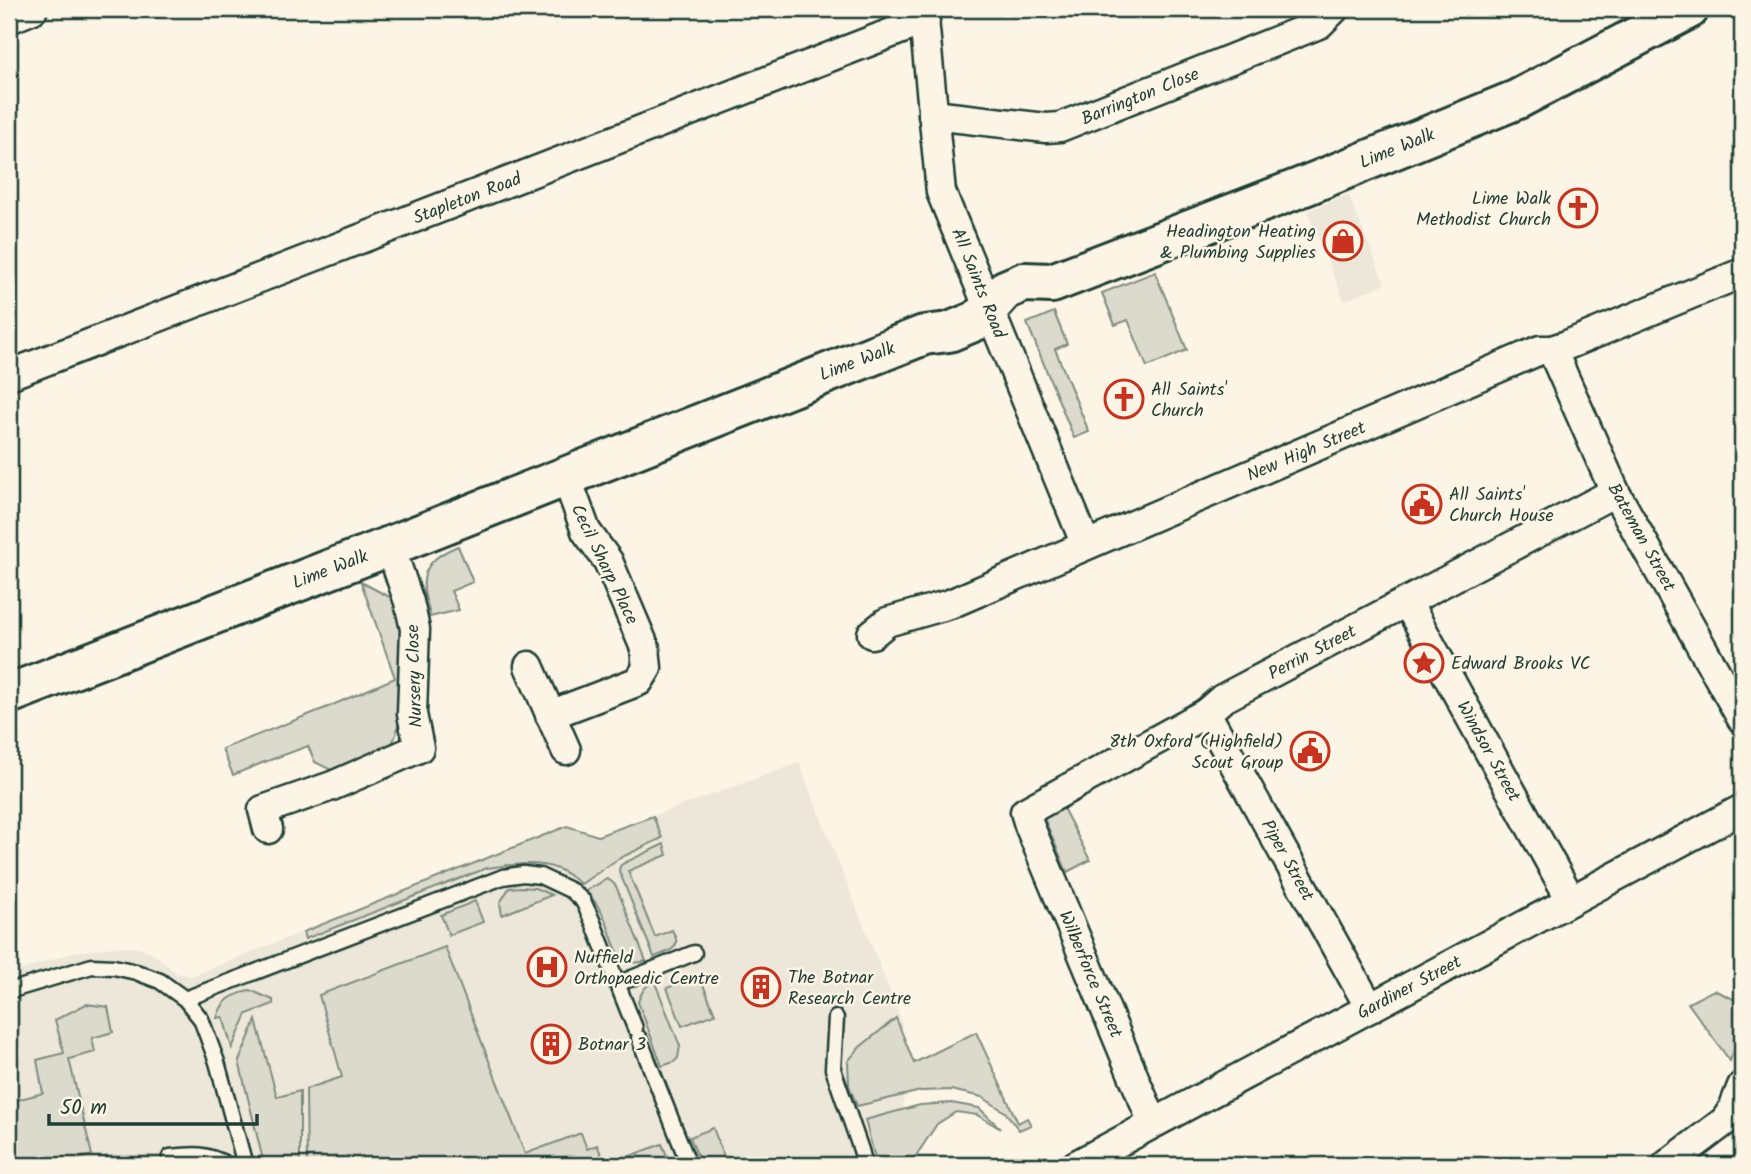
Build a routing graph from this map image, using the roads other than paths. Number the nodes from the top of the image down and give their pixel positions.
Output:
1 (33, 9) edge
2 (1334, 9) edge
3 (1689, 9) edge
4 (924, 15) edge
5 (9, 19) edge
6 (933, 115) junction
7 (1742, 273) edge
8 (989, 308) junction
9 (1552, 350) junction
10 (9, 375) edge
11 (566, 476) junction
12 (1615, 492) junction
13 (1086, 545) junction
14 (390, 546) junction
15 (1406, 602) junction
16 (872, 634) dead end
17 (529, 666) dead end
18 (9, 694) edge
19 (1739, 704) edge
20 (1206, 713) junction
21 (550, 715) junction
22 (566, 750) dead end
23 (1742, 809) edge
24 (1029, 825) joint
25 (268, 830) dead end
26 (1571, 901) junction
27 (694, 953) dead end
28 (617, 984) junction
29 (9, 991) edge
30 (185, 999) junction
31 (1370, 1008) junction
32 (836, 1018) dead end
33 (1742, 1086) edge
34 (1153, 1124) junction
35 (170, 1157) dead end
36 (228, 1165) edge
37 (245, 1165) edge
38 (689, 1165) edge
39 (865, 1165) edge
40 (1076, 1165) edge
41 (1667, 1165) edge

1 - 5 street
2 - 6 street, Barrington Close
3 - 8 street, Lime Walk
4 - 6 street, All Saints Road
4 - 10 street, Stapleton Road
6 - 8 street, All Saints Road
7 - 9 street, New High Street
8 - 11 street, Lime Walk
8 - 13 street, All Saints Road
9 - 12 street, Bateman Street
9 - 13 street, New High Street
11 - 14 street, Lime Walk
11 - 21 street, Cecil Sharp Place
12 - 15 street, Perrin Street
12 - 19 street, Bateman Street
13 - 16 street, New High Street
14 - 18 street, Lime Walk
14 - 25 street, Nursery Close
15 - 20 street, Perrin Street
15 - 26 street, Windsor Street
17 - 21 street
20 - 24 street, Perrin Street
20 - 31 street, Piper Street
21 - 22 street
23 - 26 street, Gardiner Street
24 - 34 street, Wilberforce Street
26 - 31 street, Gardiner Street
27 - 28 lane
28 - 30 lane
28 - 38 lane
29 - 30 lane
30 - 37 lane
31 - 34 street, Gardiner Street
32 - 39 lane
33 - 41 street
34 - 40 street, Gardiner Street
35 - 36 lane

